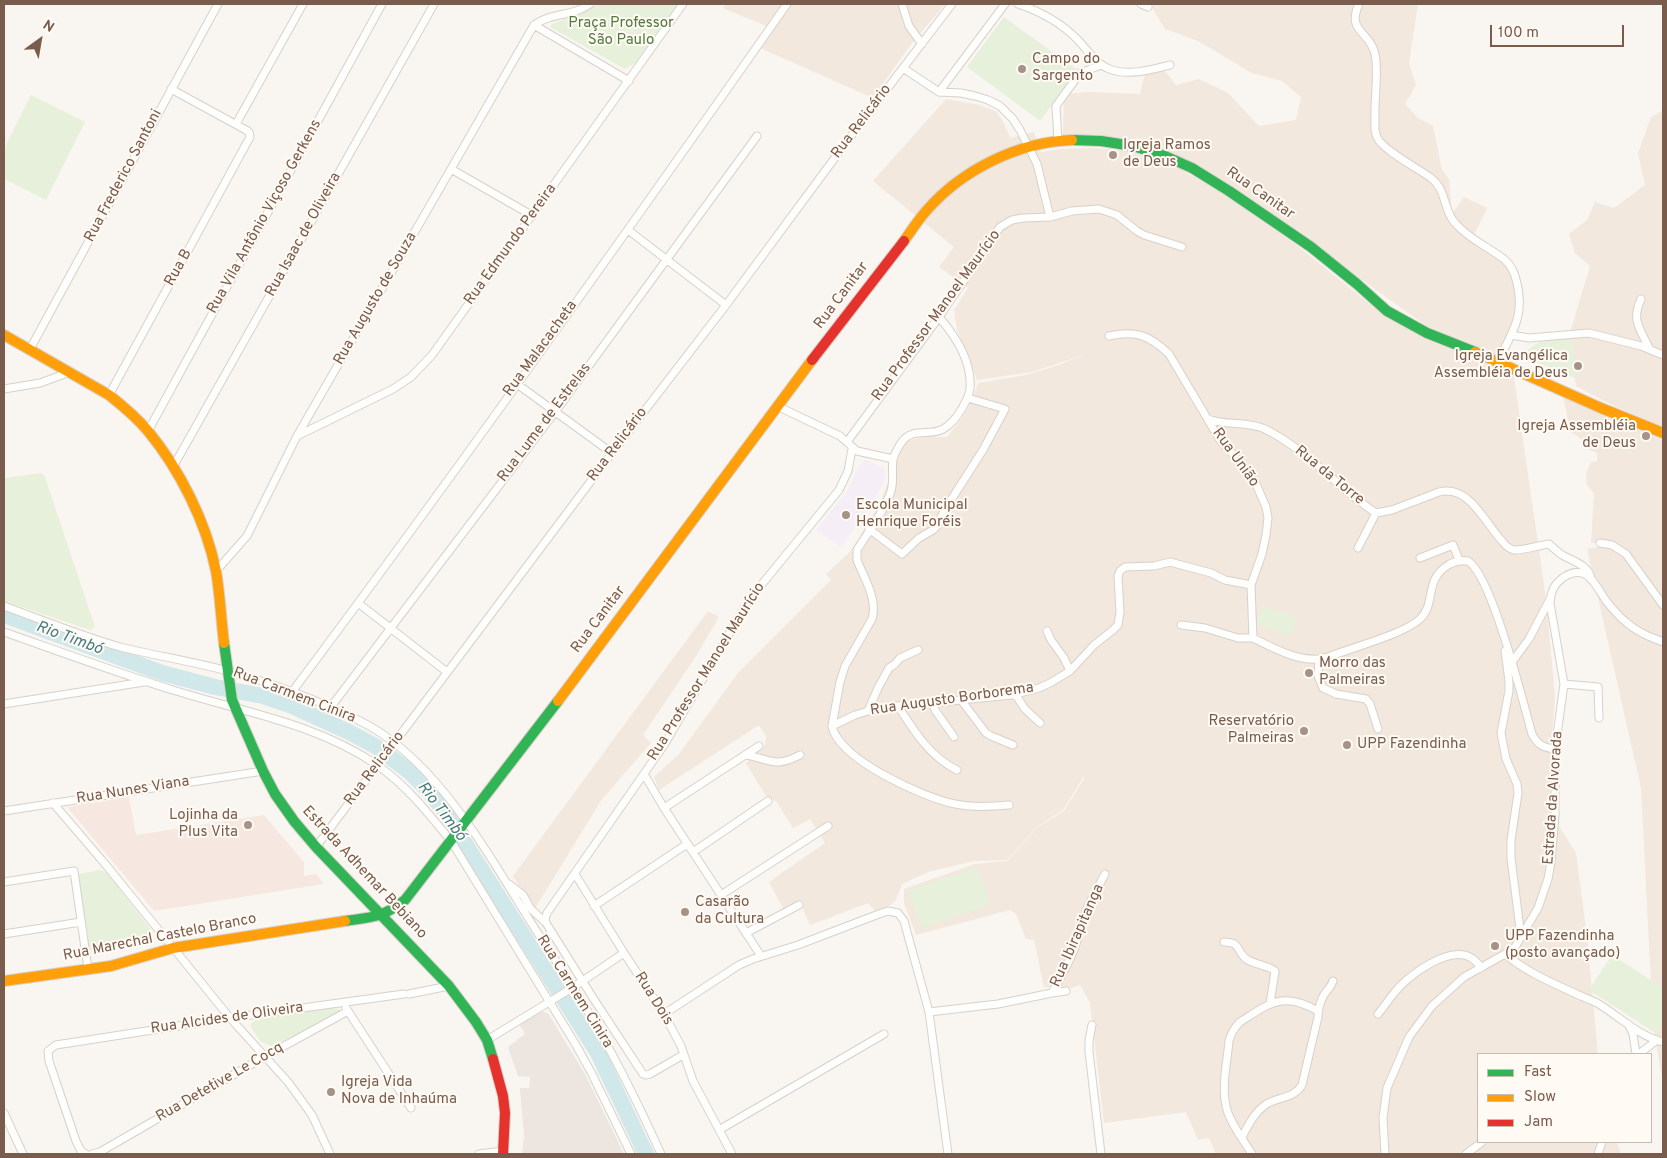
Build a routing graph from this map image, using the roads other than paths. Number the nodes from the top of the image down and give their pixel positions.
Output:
1 (218, 4) edge
2 (303, 4) edge
3 (382, 4) edge
4 (434, 4) edge
5 (590, 4) edge
6 (787, 4) edge
7 (902, 4) edge
8 (952, 4) edge
9 (1004, 4) edge
10 (1018, 4) edge
11 (1359, 4) edge
12 (683, 5) edge
13 (534, 25) junction
14 (922, 44) junction
15 (1101, 65) junction
16 (1170, 65) dead end
17 (903, 68) junction
18 (629, 81) junction
19 (171, 89) junction
20 (939, 92) junction
21 (236, 124) junction
22 (758, 136) dead end
23 (1058, 141) junction
24 (1028, 146) junction
25 (451, 169) junction
26 (533, 216) junction
27 (1050, 218) junction
28 (628, 230) junction
29 (1182, 247) dead end
30 (668, 260) junction
31 (1641, 299) dead end
32 (726, 305) junction
33 (939, 317) junction
34 (4, 335) edge
35 (1511, 335) junction
36 (1109, 336) dead end
37 (1649, 348) junction
38 (30, 349) junction
39 (1663, 355) edge
40 (1498, 361) junction
41 (70, 372) junction
42 (516, 384) junction
43 (4, 389) edge
44 (109, 395) junction
45 (968, 398) junction
46 (777, 406) junction
47 (554, 412) junction
48 (1208, 420) junction
49 (148, 431) junction
50 (1663, 433) edge
51 (297, 436) junction
52 (847, 442) junction
53 (852, 448) junction
54 (612, 452) junction
55 (893, 459) junction
56 (173, 467) junction
57 (1376, 513) junction
58 (869, 529) junction
59 (1600, 543) dead end
60 (1358, 548) dead end
61 (1420, 558) dead end
62 (1459, 560) junction
63 (216, 571) junction
64 (1591, 578) junction
65 (1251, 585) junction
66 (1551, 596) junction
67 (358, 603) junction
68 (1663, 605) edge
69 (4, 606) edge
70 (1181, 625) dead end
71 (391, 629) junction
72 (4, 632) edge
73 (1047, 632) dead end
74 (1504, 636) junction
75 (1253, 638) junction
76 (1663, 642) edge
77 (918, 650) dead end
78 (1319, 660) junction
79 (1512, 662) junction
80 (1070, 671) junction
81 (447, 672) junction
82 (227, 675) junction
83 (147, 682) junction
84 (1564, 684) junction
85 (292, 692) junction
86 (1015, 694) junction
87 (961, 700) junction
88 (4, 704) edge
89 (233, 704) junction
90 (933, 704) junction
91 (898, 706) junction
92 (330, 708) junction
93 (868, 711) junction
94 (1599, 718) dead end
95 (1040, 723) dead end
96 (832, 726) junction
97 (1378, 729) dead end
98 (954, 737) dead end
99 (393, 745) junction
100 (1012, 745) dead end
101 (759, 746) dead end
102 (1555, 749) junction
103 (747, 755) junction
104 (800, 755) dead end
105 (379, 763) junction
106 (957, 770) dead end
107 (263, 771) junction
108 (644, 774) junction
109 (768, 801) dead end
110 (53, 803) junction
111 (1009, 805) dead end
112 (664, 808) junction
113 (4, 811) edge
114 (464, 823) junction
115 (828, 826) dead end
116 (452, 840) junction
117 (688, 844) junction
118 (316, 847) junction
119 (693, 852) junction
120 (575, 874) junction
121 (1105, 874) dead end
122 (4, 882) edge
123 (506, 882) junction
124 (721, 895) junction
125 (799, 905) dead end
126 (594, 906) junction
127 (382, 915) junction
128 (82, 922) junction
129 (546, 924) junction
130 (746, 933) junction
131 (4, 934) edge
132 (1521, 938) junction
133 (1224, 942) dead end
134 (173, 948) junction
135 (624, 953) junction
136 (1505, 954) junction
137 (761, 956) junction
138 (1481, 968) junction
139 (88, 969) junction
140 (582, 980) junction
141 (4, 981) edge
142 (1332, 981) dead end
143 (449, 986) junction
144 (571, 988) junction
145 (1066, 991) dead end
146 (1052, 993) junction
147 (551, 1000) junction
148 (342, 1002) junction
149 (1270, 1004) junction
150 (1318, 1011) junction
151 (348, 1012) junction
152 (929, 1012) junction
153 (664, 1014) junction
154 (1378, 1014) dead end
155 (230, 1018) junction
156 (1628, 1024) junction
157 (1092, 1025) dead end
158 (884, 1034) dead end
159 (487, 1040) junction
160 (1660, 1041) edge
161 (1637, 1053) edge
162 (1639, 1053) edge
163 (683, 1055) junction
164 (266, 1056) junction
165 (411, 1108) dead end
166 (4, 1113) edge
167 (7, 1127) edge
168 (718, 1130) junction
169 (1242, 1136) junction
170 (1481, 1143) edge
171 (83, 1152) edge
172 (504, 1152) edge
173 (100, 1153) edge
174 (23, 1154) edge
175 (92, 1154) edge
176 (330, 1154) edge
177 (479, 1154) edge
178 (631, 1154) edge
179 (661, 1154) edge
180 (732, 1154) edge
181 (948, 1154) edge
182 (1101, 1154) edge
183 (1252, 1154) edge
184 (1385, 1154) edge
185 (1466, 1154) edge

1 - 19 street, Rua Frederico Santoni
2 - 21 street
3 - 49 street, Rua Vila Antônio Viçoso Gerkens
4 - 56 street, Rua Isaac de Oliveira
5 - 13 street
6 - 28 street, Rua Malacacheta
7 - 14 street
8 - 14 street, Rua Relicário
9 - 20 street
10 - 15 street
11 - 35 street
12 - 18 street, Rua Edmundo Pereira
13 - 18 street
13 - 25 street, Rua Augusto de Souza
14 - 17 street, Rua Relicário
15 - 16 street
15 - 23 street
17 - 20 street
17 - 32 street, Rua Relicário
18 - 26 street, Rua Edmundo Pereira
19 - 21 street
19 - 38 street, Rua Frederico Santoni
20 - 24 street
21 - 44 street, Rua B
22 - 30 street, Rua Lume de Estrelas
23 - 24 street, Rua Canitar
23 - 40 street, Rua Canitar
24 - 27 street
24 - 46 street, Rua Canitar
25 - 26 street
25 - 51 street, Rua Augusto de Souza
26 - 51 street, Rua Edmundo Pereira
27 - 29 street, Rua Professor Manoel Maurício
27 - 33 street, Rua Professor Manoel Maurício
28 - 30 street
28 - 42 street, Rua Malacacheta
30 - 32 street
30 - 47 street, Rua Lume de Estrelas
31 - 37 street
32 - 54 street, Rua Relicário
33 - 45 street
33 - 52 street, Rua Professor Manoel Maurício
34 - 38 street, Estrada Adhemar Bebiano
35 - 37 street
35 - 40 street
36 - 48 street, Rua União
37 - 39 street
38 - 41 street, Estrada Adhemar Bebiano
40 - 50 street, Rua Canitar
41 - 43 street
41 - 44 street, Estrada Adhemar Bebiano
42 - 47 street
42 - 67 street, Rua Malacacheta
44 - 49 street, Estrada Adhemar Bebiano
45 - 55 street
45 - 58 street
46 - 52 street
46 - 114 street, Rua Canitar
47 - 54 street
47 - 71 street, Rua Lume de Estrelas
48 - 57 street, Rua da Torre
48 - 65 street, Rua União
49 - 56 street, Estrada Adhemar Bebiano
51 - 63 street, Rua Augusto de Souza
52 - 53 street
53 - 55 street
53 - 108 street, Rua Professor Manoel Maurício
54 - 81 street, Rua Relicário
55 - 58 street
56 - 63 street, Estrada Adhemar Bebiano
57 - 60 street
57 - 64 street, Rua da Torre
58 - 96 street
59 - 68 street
61 - 62 street
62 - 74 street
62 - 78 street
63 - 82 street, Estrada Adhemar Bebiano
64 - 66 street
64 - 76 street
65 - 75 street, Rua União
65 - 80 street, Rua Augusto Borborema
66 - 79 street
66 - 84 street, Estrada da Alvorada
67 - 71 street
67 - 85 street, Rua Malacacheta
69 - 82 street, Rua Carmem Cinira
70 - 75 street
71 - 81 street
71 - 92 street, Rua Lume de Estrelas
72 - 83 street, Rua Carmem Cinira
73 - 80 street
74 - 79 street
74 - 132 street
75 - 78 street
77 - 93 street
78 - 97 street
79 - 102 street
80 - 86 street, Rua Augusto Borborema
81 - 99 street, Rua Relicário
82 - 85 street, Rua Carmem Cinira
82 - 89 street, Estrada Adhemar Bebiano
83 - 88 street
83 - 89 street, Rua Carmem Cinira
84 - 94 street
84 - 102 street, Estrada da Alvorada
85 - 92 street, Rua Carmem Cinira
86 - 87 street, Rua Augusto Borborema
86 - 95 street
87 - 90 street, Rua Augusto Borborema
87 - 100 street
89 - 105 street, Rua Carmem Cinira
89 - 107 street, Estrada Adhemar Bebiano
90 - 91 street, Rua Augusto Borborema
90 - 98 street
91 - 93 street, Rua Augusto Borborema
91 - 106 street
92 - 99 street, Rua Carmem Cinira
93 - 96 street, Rua Augusto Borborema
96 - 111 street
99 - 105 street, Rua Relicário
99 - 114 street, Rua Carmem Cinira
101 - 103 street
102 - 132 street, Estrada da Alvorada
103 - 104 street
103 - 112 street
105 - 116 street, Rua Carmem Cinira
105 - 118 street, Rua Relicário
107 - 110 street, Rua Nunes Viana
107 - 118 street, Estrada Adhemar Bebiano
108 - 112 street
108 - 120 street, Rua Professor Manoel Maurício
109 - 119 street
110 - 113 street, Rua Nunes Viana
110 - 134 street
112 - 117 street
114 - 116 street, Rua Canitar
114 - 123 street, Rua Carmem Cinira
115 - 124 street
116 - 127 street, Rua Canitar
116 - 147 street, Rua Carmem Cinira
117 - 119 street
117 - 126 street
118 - 127 street, Estrada Adhemar Bebiano
119 - 124 street
120 - 126 street, Rua Dois
120 - 129 street, Rua Professor Manoel Maurício
121 - 146 street, Rua Ibirapitanga
122 - 128 street
123 - 129 street
123 - 144 street, Rua Carmem Cinira
124 - 130 street
125 - 130 street
126 - 135 street, Rua Dois
127 - 134 street, Rua Marechal Castelo Branco
127 - 143 street, Estrada Adhemar Bebiano
128 - 131 street
128 - 139 street
129 - 140 street
130 - 137 street
132 - 136 street, Estrada da Alvorada
133 - 149 street
134 - 139 street, Rua Marechal Castelo Branco
134 - 155 street
135 - 140 street
135 - 153 street, Rua Dois
136 - 138 street, Estrada da Alvorada
136 - 156 street
137 - 152 street
137 - 153 street
138 - 154 street
138 - 184 street, Estrada da Alvorada
139 - 141 street, Rua Marechal Castelo Branco
140 - 144 street
140 - 163 street
142 - 150 street
143 - 148 street, Rua Alcides de Oliveira
143 - 159 street, Estrada Adhemar Bebiano
144 - 147 street
144 - 179 street, Rua Carmem Cinira
145 - 146 street
146 - 152 street, Rua Ibirapitanga
147 - 159 street
147 - 178 street, Rua Carmem Cinira
148 - 151 street
148 - 155 street, Rua Alcides de Oliveira
149 - 150 street
149 - 169 street
150 - 169 street
151 - 164 street, Rua Detetive Le Cocq
151 - 165 street
152 - 181 street
153 - 163 street, Rua Dois
155 - 164 street
155 - 171 street, Rua Alcides de Oliveira
156 - 160 street
156 - 161 street
157 - 182 street
158 - 168 street
159 - 172 street, Estrada Adhemar Bebiano
160 - 162 street
163 - 168 street, Rua Dois
164 - 173 street, Rua Detetive Le Cocq
164 - 176 street
166 - 167 street
167 - 174 street
168 - 180 street, Rua Dois
169 - 183 street
170 - 185 street
172 - 177 street
173 - 175 street, Rua Detetive Le Cocq

